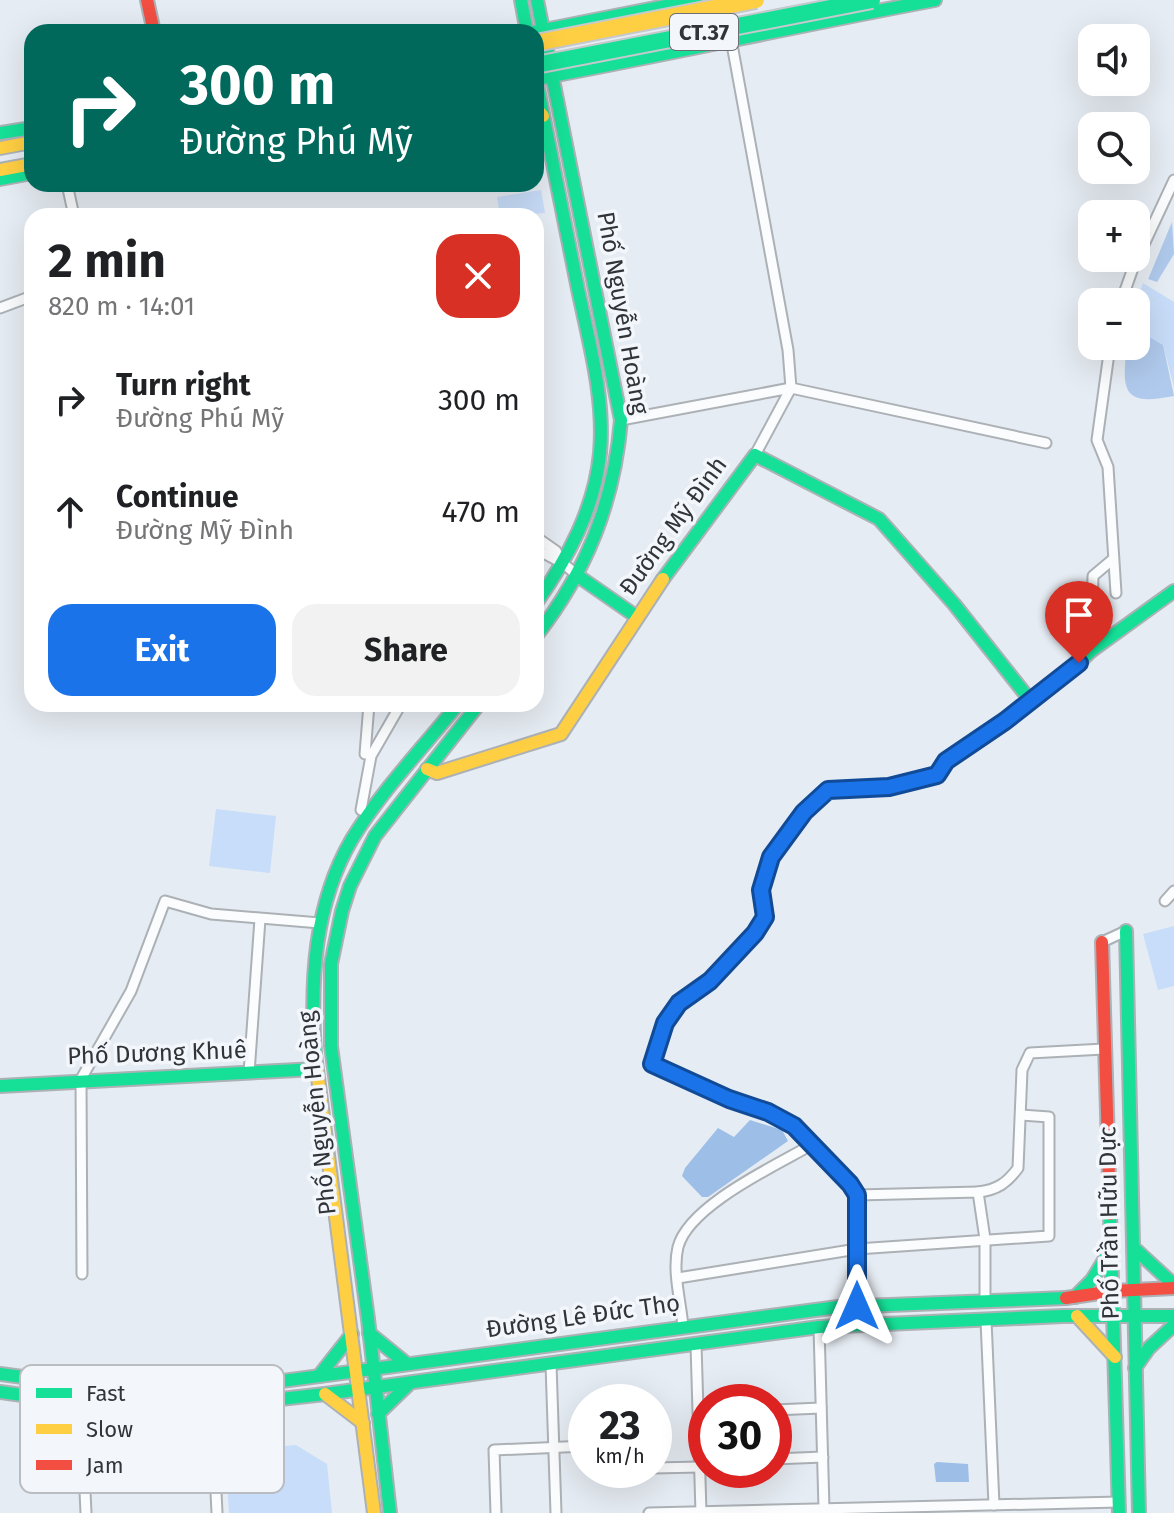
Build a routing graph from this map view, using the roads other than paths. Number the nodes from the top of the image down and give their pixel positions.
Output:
1 (147, 0) edge
2 (521, 0) edge
3 (537, 0) edge
4 (696, 0) edge
5 (756, 0) edge
6 (872, 0) edge
7 (935, 0) edge
8 (152, 24) edge
9 (532, 24) edge
10 (535, 24) edge
11 (544, 28) edge
12 (544, 29) edge
13 (731, 39) junction
14 (544, 63) edge
15 (544, 82) edge
16 (24, 129) edge
17 (0, 133) edge
18 (544, 135) edge
19 (24, 144) edge
20 (0, 148) edge
21 (24, 166) edge
22 (0, 170) edge
23 (24, 174) edge
24 (0, 179) edge
25 (1174, 180) edge
26 (1126, 288) edge
27 (24, 299) edge
28 (0, 308) edge
29 (1108, 360) edge
30 (791, 388) junction
31 (621, 420) junction
32 (1046, 443) dead end
33 (755, 455) junction
34 (544, 543) edge
35 (544, 553) edge
36 (1112, 560) junction
37 (564, 564) junction
38 (578, 576) junction
39 (1174, 591) edge
40 (544, 592) edge
41 (1116, 593) dead end
42 (637, 617) junction
43 (544, 625) edge
44 (1091, 651) junction
45 (1030, 700) junction
46 (363, 712) edge
47 (368, 712) edge
48 (396, 712) edge
49 (452, 712) edge
50 (473, 712) edge
51 (427, 769) junction
52 (361, 810) dead end
53 (1174, 892) edge
54 (1165, 901) dead end
55 (260, 919) junction
56 (320, 923) junction
57 (1126, 931) joint
58 (1102, 942) joint
59 (1104, 1049) junction
60 (316, 1069) junction
61 (249, 1073) junction
62 (81, 1079) junction
63 (0, 1086) edge
64 (1021, 1115) junction
65 (813, 1144) junction
66 (336, 1155) junction
67 (978, 1192) junction
68 (857, 1195) junction
69 (985, 1239) junction
70 (1134, 1248) junction
71 (857, 1249) junction
72 (1111, 1249) junction
73 (82, 1274) dead end
74 (678, 1278) junction
75 (1174, 1287) edge
76 (1134, 1290) junction
77 (1113, 1291) junction
78 (985, 1302) junction
79 (857, 1306) junction
80 (1069, 1307) junction
81 (1174, 1316) edge
82 (1113, 1317) junction
83 (1134, 1318) junction
84 (986, 1320) junction
85 (1174, 1325) edge
86 (683, 1327) junction
87 (819, 1327) junction
88 (369, 1333) junction
89 (352, 1334) junction
90 (696, 1344) junction
91 (1115, 1357) junction
92 (407, 1364) junction
93 (551, 1364) junction
94 (365, 1370) junction
95 (1136, 1372) junction
96 (0, 1374) edge
97 (319, 1376) junction
98 (20, 1377) edge
99 (1116, 1377) junction
100 (284, 1381) edge
101 (411, 1382) junction
102 (699, 1384) edge
103 (366, 1388) junction
104 (0, 1392) edge
105 (325, 1394) junction
106 (20, 1395) edge
107 (284, 1399) edge
108 (821, 1408) junction
109 (792, 1409) edge
110 (371, 1418) junction
111 (554, 1446) junction
112 (568, 1446) edge
113 (823, 1457) junction
114 (792, 1458) edge
115 (701, 1488) edge
116 (85, 1493) edge
117 (216, 1493) edge
118 (994, 1505) junction
119 (1050, 1508) edge
120 (1119, 1508) edge
121 (824, 1509) junction
122 (947, 1510) edge
123 (701, 1512) edge
124 (86, 1513) edge
125 (217, 1513) edge
126 (374, 1513) edge
127 (390, 1513) edge
128 (496, 1513) edge
129 (556, 1513) edge
130 (649, 1513) edge
131 (1139, 1513) edge

1 - 8 main road
2 - 9 main road
3 - 10 main road
4 - 11 main road
5 - 12 main road, CT.37, bridge
6 - 14 main road, CT.37, bridge
7 - 13 main road
13 - 15 main road
13 - 30 street
15 - 31 main road, Phố Nguyễn Hoàng
16 - 17 main road
18 - 37 main road, Phố Nguyễn Hoàng
19 - 20 main road
21 - 22 main road
23 - 24 main road
25 - 26 street
27 - 28 street
29 - 36 street
30 - 31 street
30 - 32 street
30 - 33 street
31 - 38 main road, Phố Nguyễn Hoàng
33 - 42 main road, Đường Mỹ Đình
33 - 45 main road, Đường Mỹ Đình
34 - 37 street
35 - 37 street
36 - 41 street
36 - 44 street
37 - 38 street
37 - 40 main road, Phố Nguyễn Hoàng
38 - 42 main road
38 - 43 main road, Phố Nguyễn Hoàng
39 - 44 main road
42 - 51 main road, Đường Mỹ Đình
44 - 45 main road
45 - 65 street
46 - 47 street
48 - 52 street
49 - 56 main road, Phố Nguyễn Hoàng
50 - 51 main road, Phố Nguyễn Hoàng
51 - 66 main road, Phố Nguyễn Hoàng
53 - 54 street
55 - 56 street
55 - 61 street
55 - 62 street
56 - 60 main road, Phố Nguyễn Hoàng
57 - 58 street
57 - 70 main road, Phố Trần Hữu Dực
58 - 59 main road, Phố Trần Hữu Dực
59 - 64 street
59 - 72 main road, Phố Trần Hữu Dực
60 - 61 main road, Phố Dương Khuê
60 - 66 main road, Phố Nguyễn Hoàng
61 - 62 main road, Phố Dương Khuê
62 - 63 main road, Phố Dương Khuê
62 - 73 street
64 - 67 street
64 - 69 street
65 - 68 street
65 - 74 street
66 - 88 main road, Phố Nguyễn Hoàng
66 - 89 main road, Phố Nguyễn Hoàng
67 - 68 street
67 - 69 street
68 - 71 street
69 - 71 street
69 - 78 street
70 - 75 main road
70 - 76 main road, Phố Trần Hữu Dực
71 - 74 street
71 - 79 street
72 - 77 main road, Phố Trần Hữu Dực
72 - 80 main road
74 - 86 street
75 - 76 main road, Đường Lê Đức Thọ
76 - 77 main road, Đường Lê Đức Thọ
76 - 83 main road, Phố Trần Hữu Dực
77 - 80 main road, Đường Lê Đức Thọ
77 - 82 main road, Phố Trần Hữu Dực
78 - 79 main road, Đường Lê Đức Thọ
78 - 80 main road, Đường Lê Đức Thọ
79 - 86 main road, Đường Lê Đức Thọ
80 - 82 main road, Đường Lê Đức Thọ
80 - 84 main road, Đường Lê Đức Thọ
80 - 91 main road
81 - 83 main road, Đường Lê Đức Thọ
82 - 83 main road, Đường Lê Đức Thọ
82 - 91 main road, Phố Trần Hữu Dực
83 - 95 main road, Phố Trần Hữu Dực
84 - 87 main road, Đường Lê Đức Thọ
84 - 118 street
85 - 95 main road
86 - 92 main road, Đường Lê Đức Thọ
87 - 90 main road, Đường Lê Đức Thọ
87 - 108 street
88 - 92 main road
88 - 94 main road, Phố Nguyễn Hoàng
89 - 94 main road, Phố Nguyễn Hoàng
89 - 97 main road
90 - 93 main road, Đường Lê Đức Thọ
90 - 102 street
91 - 99 main road, Phố Trần Hữu Dực
92 - 94 main road, Đường Lê Đức Thọ
93 - 101 main road, Đường Lê Đức Thọ
93 - 111 street
94 - 97 main road, Đường Lê Đức Thọ
94 - 103 main road
95 - 99 main road
95 - 131 main road, Phố Trần Hữu Dực
96 - 98 main road, Đường Lê Đức Thọ
97 - 100 main road, Đường Lê Đức Thọ
99 - 120 main road, Phố Trần Hữu Dực
101 - 103 main road, Đường Lê Đức Thọ
101 - 110 main road
103 - 105 main road, Đường Lê Đức Thọ
103 - 110 main road
104 - 106 main road, Đường Lê Đức Thọ
105 - 107 main road, Đường Lê Đức Thọ
105 - 110 main road
108 - 109 street
108 - 113 street
110 - 126 main road
110 - 127 main road
111 - 112 street
111 - 128 street
111 - 129 street
113 - 114 street
113 - 121 street
115 - 123 street
116 - 124 street
117 - 125 street
118 - 119 street
118 - 122 street
119 - 120 street
121 - 122 street
121 - 123 street
123 - 130 street

